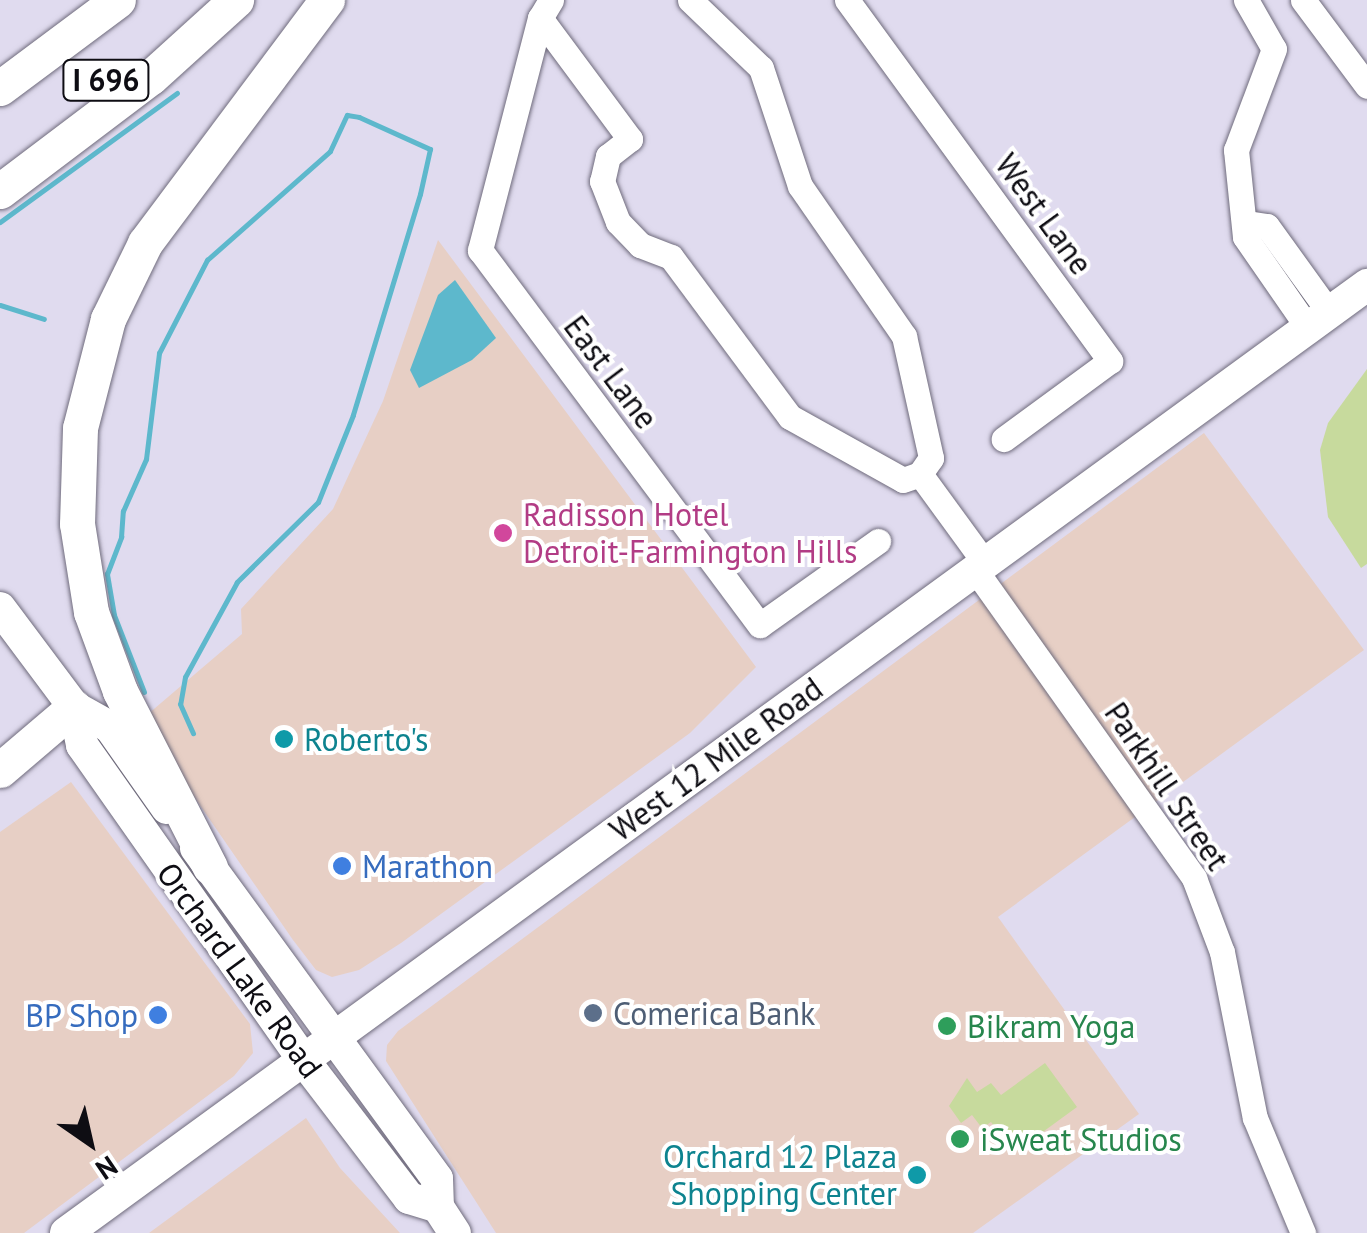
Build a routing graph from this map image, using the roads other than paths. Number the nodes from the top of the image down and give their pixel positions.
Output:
1 (118, 0) edge
2 (212, 0) edge
3 (236, 0) edge
4 (327, 0) edge
5 (690, 0) edge
6 (847, 0) edge
7 (1246, 0) edge
8 (1303, 0) edge
9 (545, 9) edge
10 (1367, 86) edge
11 (0, 88) edge
12 (0, 161) edge
13 (0, 191) edge
14 (1367, 285) edge
15 (1319, 320) junction
16 (1004, 440) dead end
17 (920, 474) junction
18 (878, 541) dead end
19 (980, 567) junction
20 (0, 608) edge
21 (74, 707) junction
22 (0, 770) edge
23 (210, 867) junction
24 (333, 1036) junction
25 (302, 1058) junction
26 (446, 1220) edge
27 (66, 1233) edge
28 (1303, 1233) edge

1 - 11 highway, I 696
2 - 12 highway, I 696
3 - 13 highway
4 - 23 highway
5 - 17 street
6 - 16 street, West Lane
7 - 15 street
8 - 10 street
9 - 17 street
9 - 18 street, East Lane
14 - 15 main road, West 12 Mile Road
15 - 19 main road, West 12 Mile Road
17 - 19 street, Parkhill Street
19 - 24 main road, West 12 Mile Road
19 - 28 street, Parkhill Street
20 - 21 main road, Orchard Lake Road
21 - 22 highway
21 - 23 main road, Orchard Lake Road
21 - 25 main road, Orchard Lake Road
23 - 24 main road, Orchard Lake Road
24 - 25 main road, West 12 Mile Road
24 - 26 main road, Orchard Lake Road
25 - 26 main road, Orchard Lake Road
25 - 27 main road, West 12 Mile Road

